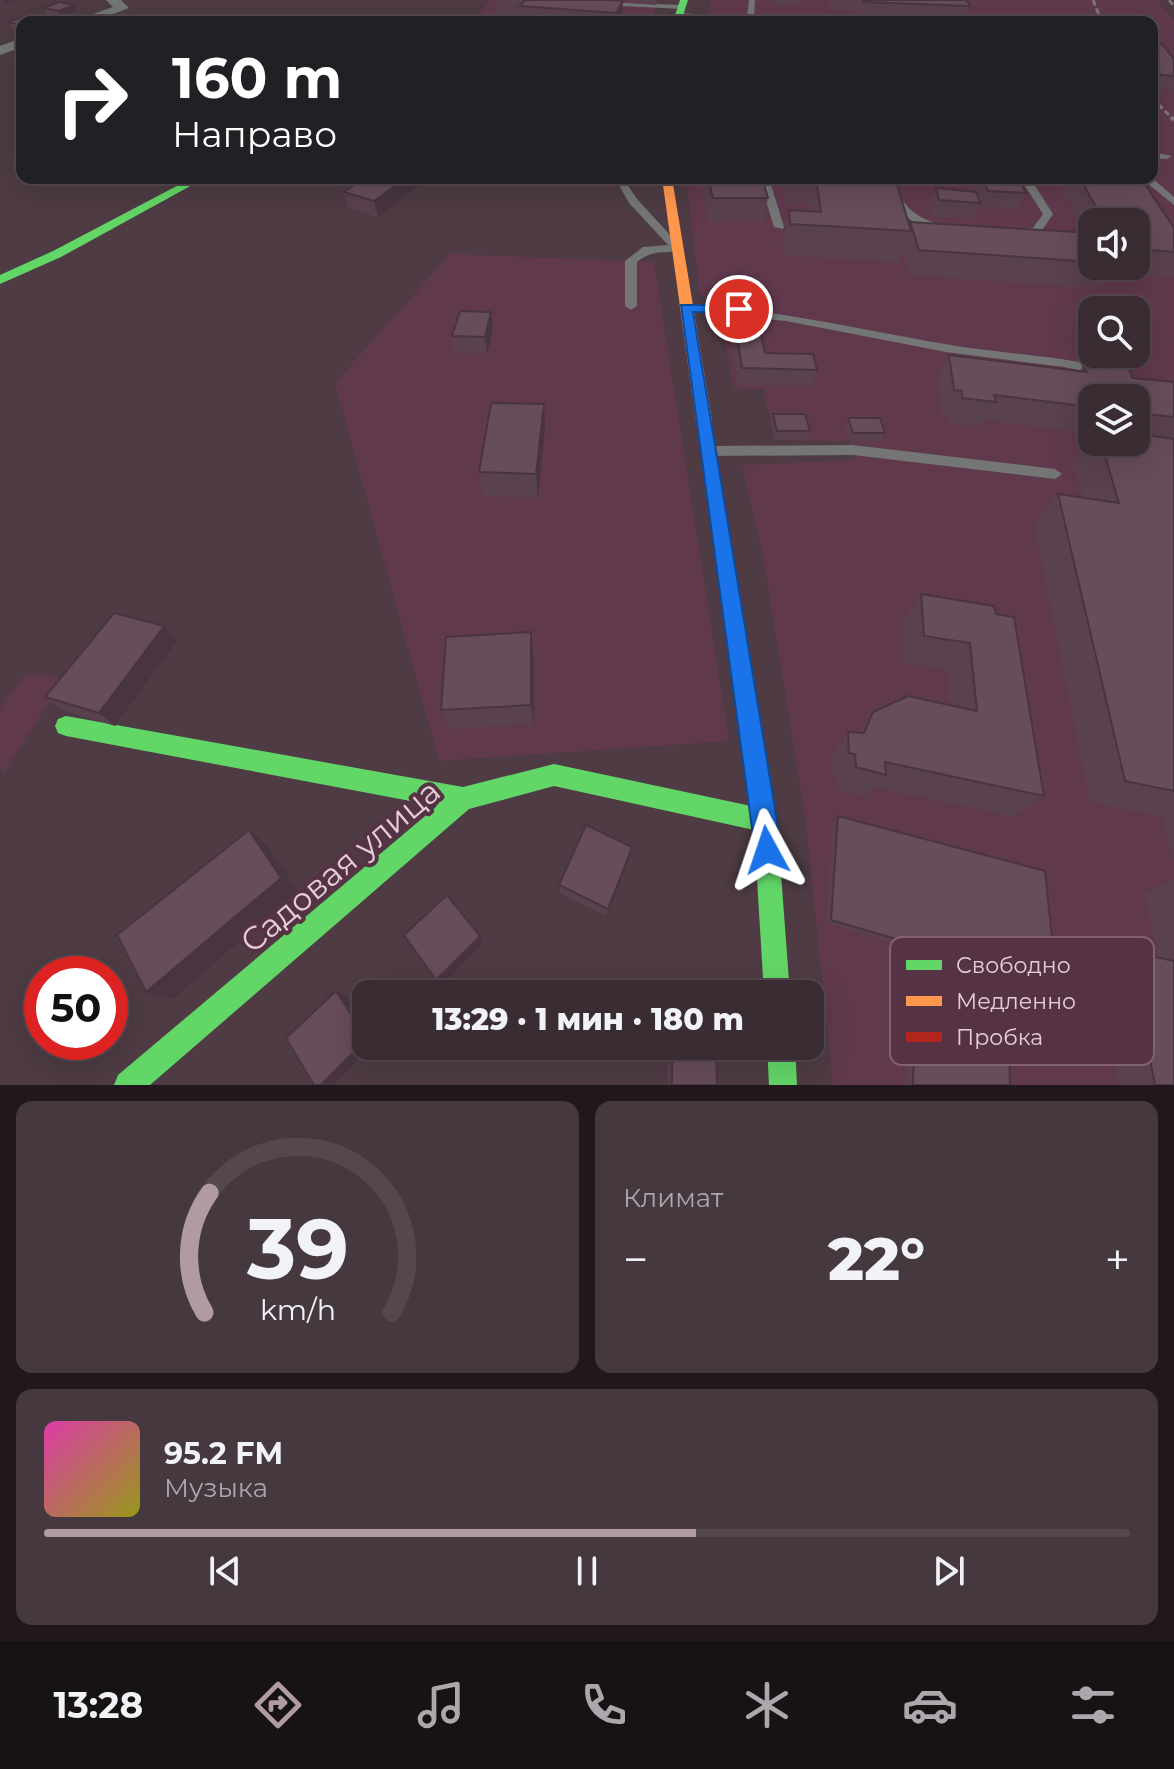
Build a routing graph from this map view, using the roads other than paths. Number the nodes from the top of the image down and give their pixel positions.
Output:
1 (597, 3) edge
2 (118, 4) edge
3 (680, 11) edge
4 (91, 16) edge
5 (719, 16) edge
6 (1158, 155) edge
7 (1167, 156) dead end
8 (189, 184) edge
9 (622, 184) edge
10 (668, 184) edge
11 (766, 184) edge
12 (888, 184) edge
13 (1029, 184) edge
14 (1153, 184) edge
15 (1174, 202) edge
16 (779, 227) dead end
17 (945, 228) edge
18 (1005, 231) edge
19 (677, 248) junction
20 (0, 280) edge
21 (631, 306) dead end
22 (686, 308) junction
23 (1116, 375) edge
24 (708, 451) junction
25 (1055, 474) dead end
26 (66, 726) dead end
27 (463, 799) junction
28 (765, 821) junction
29 (776, 980) edge
30 (782, 1060) edge
31 (128, 1085) edge
32 (783, 1085) edge

1 - 3 lane
2 - 4 street
3 - 5 lane
6 - 7 lane
8 - 20 street
9 - 19 lane
10 - 19 street
11 - 16 lane
12 - 17 lane
13 - 18 lane
14 - 15 lane
19 - 21 lane
19 - 22 street
22 - 23 lane
22 - 24 street
24 - 25 lane
24 - 28 street
26 - 27 street
27 - 28 street, Садовая улица
27 - 31 street, Садовая улица
28 - 29 street
30 - 32 street

